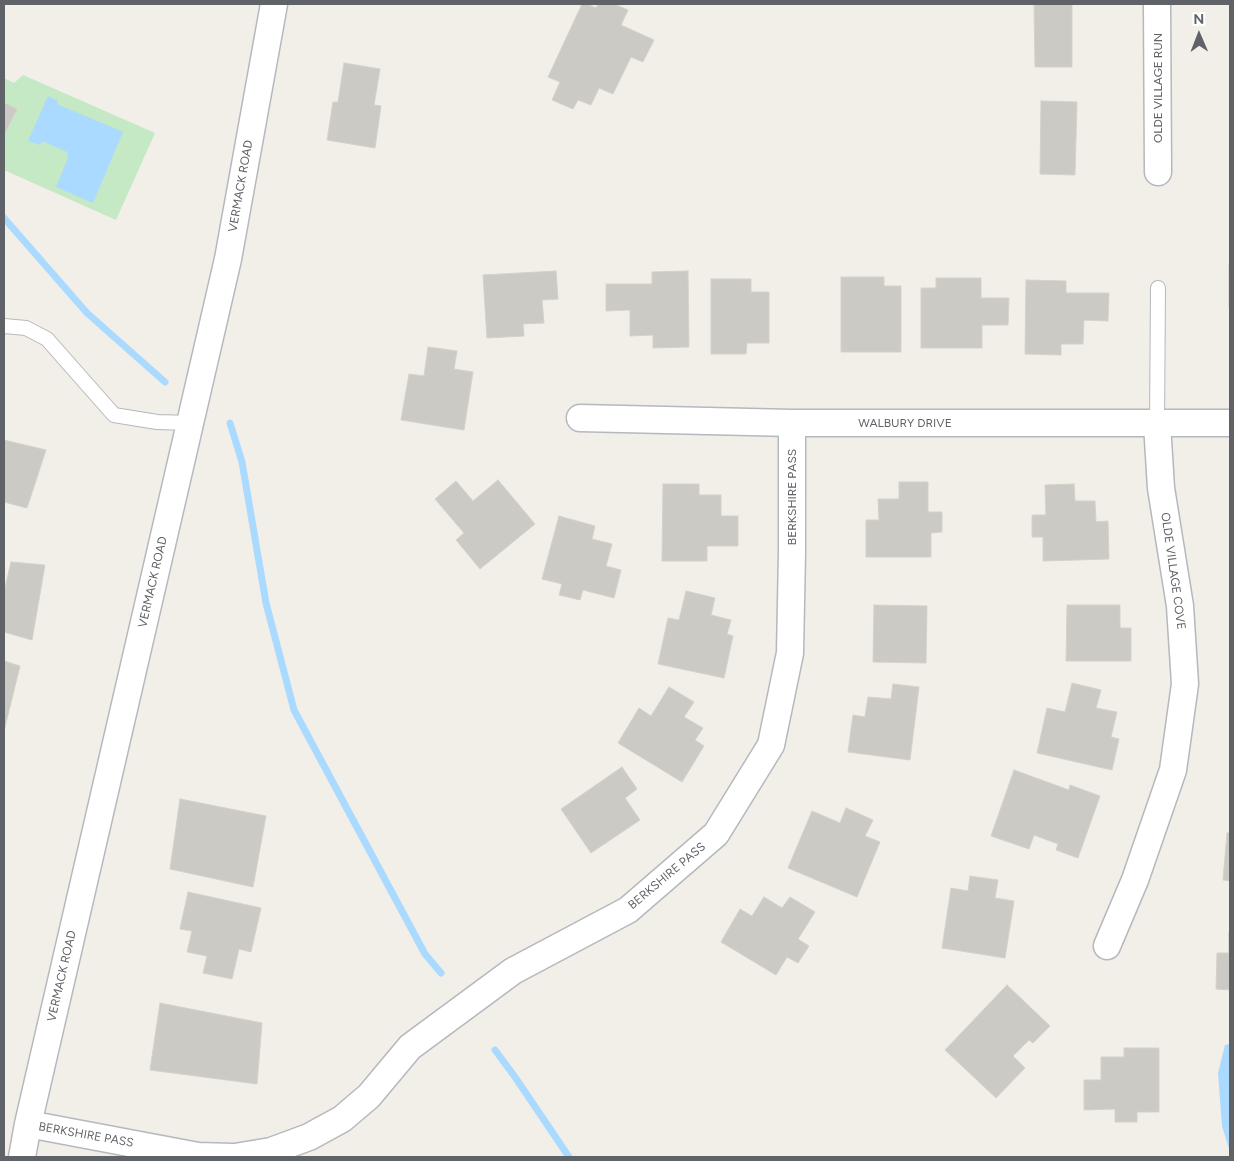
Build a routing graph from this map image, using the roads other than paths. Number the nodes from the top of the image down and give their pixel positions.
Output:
1 (274, 4) edge
2 (1157, 4) edge
3 (1158, 172) dead end
4 (1158, 288) dead end
5 (4, 326) edge
6 (580, 418) dead end
7 (190, 423) junction
8 (792, 423) junction
9 (1230, 423) edge
10 (1157, 424) junction
11 (1107, 946) dead end
12 (28, 1124) junction
13 (22, 1157) edge
14 (234, 1157) edge

1 - 7 street, VERMACK ROAD
2 - 3 street, OLDE VILLAGE RUN
4 - 10 lane
5 - 7 lane
6 - 8 street, WALBURY DRIVE
7 - 12 street, VERMACK ROAD
8 - 10 street, WALBURY DRIVE
8 - 14 street, BERKSHIRE PASS
9 - 10 street, WALBURY DRIVE
10 - 11 street, OLDE VILLAGE COVE
12 - 13 street, VERMACK ROAD
12 - 14 street, BERKSHIRE PASS

